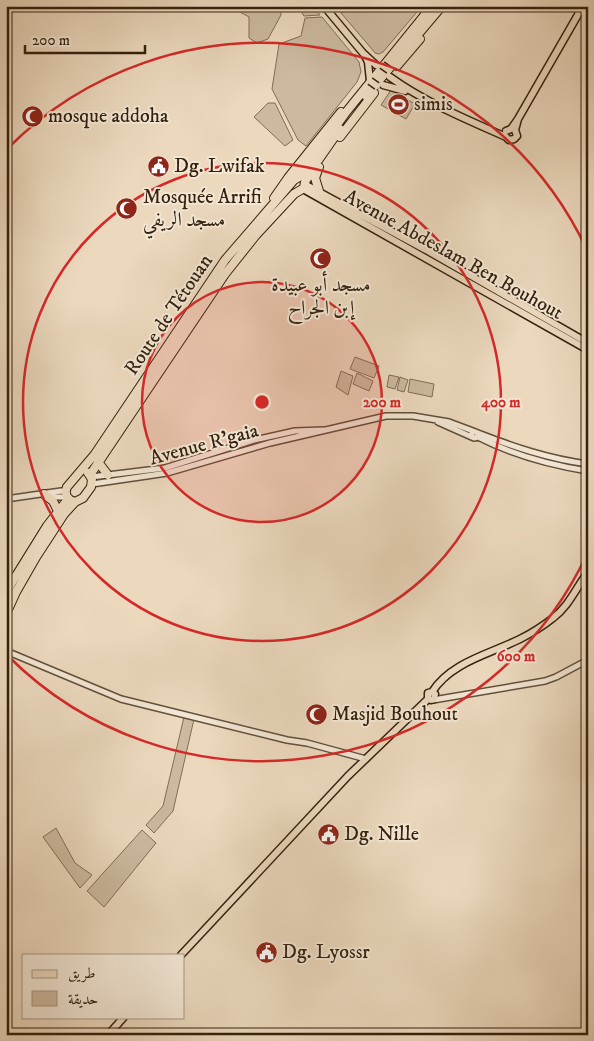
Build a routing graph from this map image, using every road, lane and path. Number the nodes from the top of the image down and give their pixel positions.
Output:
1 (324, 6) edge
2 (428, 6) edge
3 (432, 6) edge
4 (442, 6) edge
5 (448, 6) edge
6 (583, 6) edge
7 (363, 53) junction
8 (379, 65) junction
9 (389, 74) junction
10 (369, 76) junction
11 (380, 86) junction
12 (411, 93) junction
13 (321, 146) junction
14 (327, 153) junction
15 (304, 159) junction
16 (317, 162) junction
17 (300, 184) junction
18 (319, 191) junction
19 (256, 224) junction
20 (588, 343) edge
21 (588, 350) edge
22 (324, 430) junction
23 (475, 434) junction
24 (98, 462) junction
25 (588, 464) edge
26 (588, 471) edge
27 (81, 472) junction
28 (108, 475) junction
29 (91, 479) junction
30 (46, 494) junction
31 (69, 497) junction
32 (6, 499) edge
33 (58, 511) junction
34 (588, 572) edge
35 (6, 594) edge
36 (6, 614) edge
37 (6, 651) edge
38 (588, 660) edge
39 (432, 696) junction
40 (366, 759) junction
41 (182, 954) edge
42 (123, 1018) edge
43 (108, 1035) edge

1 - 7 main road
2 - 8 highway
3 - 13 highway, Route de Tétouan
4 - 16 highway, Route de Tétouan
5 - 9 highway
6 - 12 main road
7 - 8 main road
7 - 10 main road
8 - 9 main road, bridge
8 - 10 main road
9 - 11 main road
9 - 12 main road
10 - 11 main road, bridge
10 - 15 highway
11 - 12 main road
11 - 14 highway
13 - 15 highway
13 - 17 highway, Route de Tétouan
14 - 16 highway
14 - 18 highway
15 - 19 highway
16 - 17 highway, Route de Tétouan
17 - 18 main road, Avenue Abdeslam Ben Bouhout
17 - 19 highway, Route de Tétouan
17 - 21 main road, Avenue Abdeslam Ben Bouhout
17 - 24 highway, Route de Tétouan
18 - 20 main road, Avenue Abdeslam Ben Bouhout
19 - 27 highway, Route de Tétouan
22 - 23 street, Avenue R'gaia
22 - 28 street, Avenue R'gaia
22 - 29 street, Avenue R'gaia
23 - 25 street, Avenue R'gaia
23 - 26 street, Avenue R'gaia
24 - 28 highway
24 - 29 highway, Route de Tétouan
27 - 29 highway
27 - 31 highway, Route de Tétouan
28 - 29 street, Avenue R'gaia
29 - 31 highway, Route de Tétouan
30 - 31 street
30 - 32 street
30 - 33 highway
31 - 33 highway, Route de Tétouan
31 - 36 highway, Route de Tétouan
33 - 35 highway, Route de Tétouan
34 - 39 main road
37 - 40 street
38 - 39 street
39 - 40 main road
40 - 41 main road
42 - 43 main road

